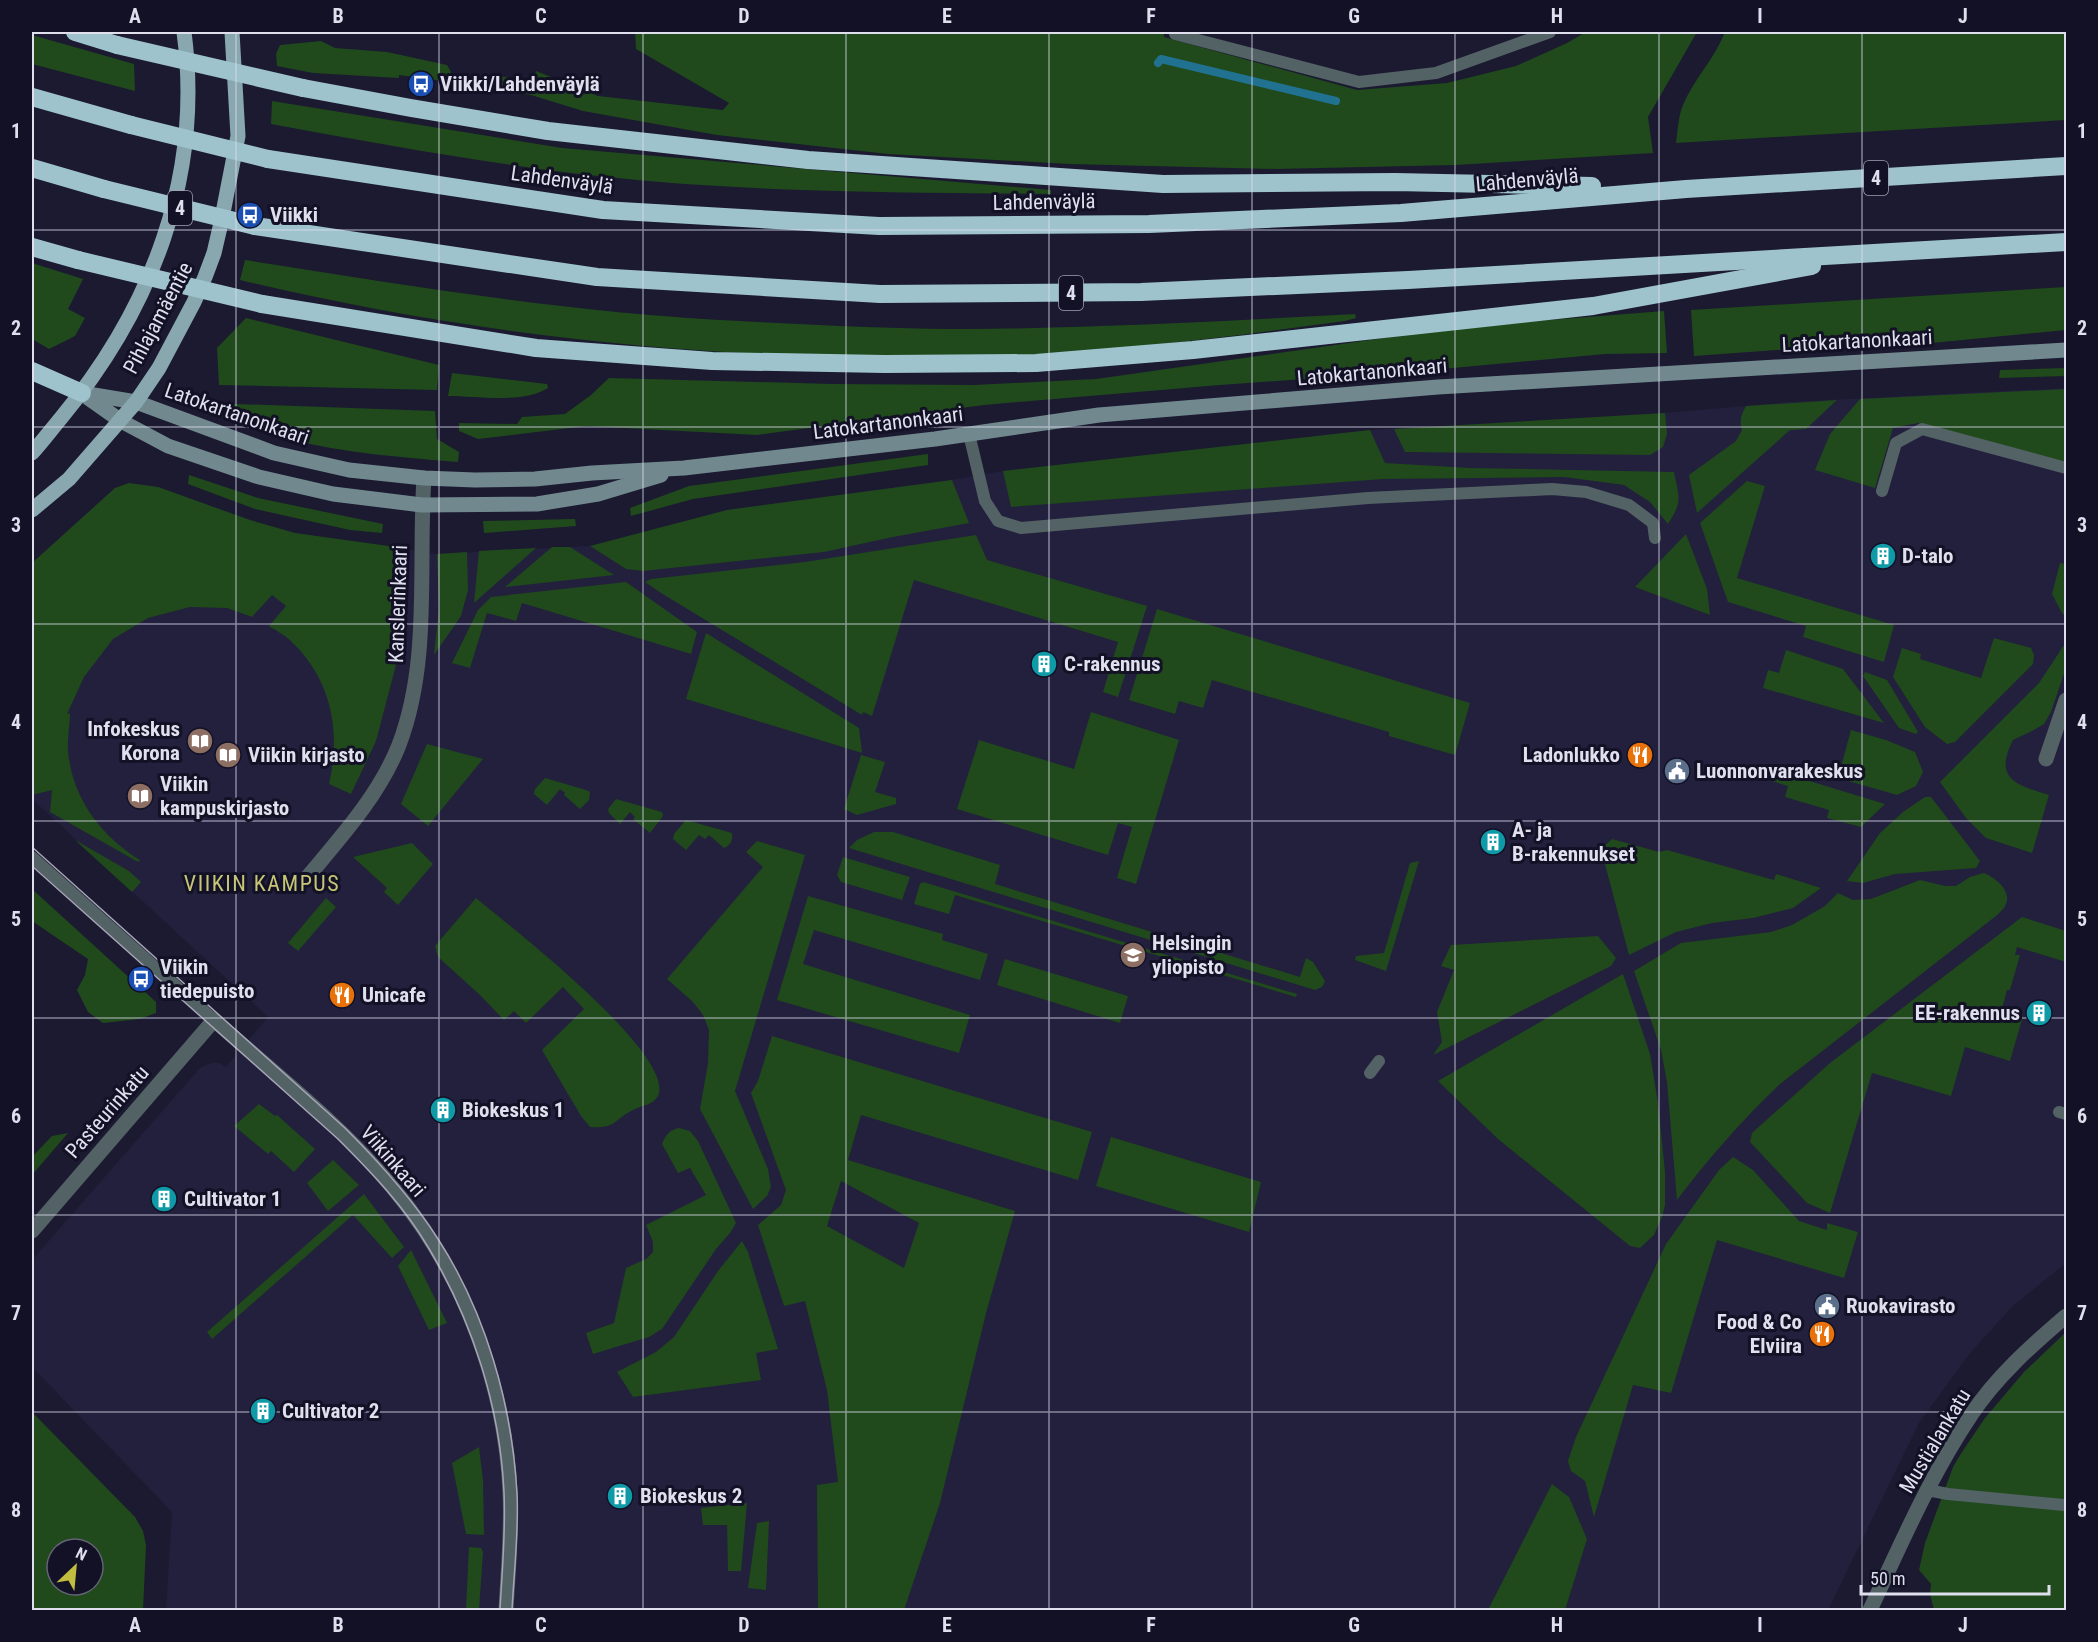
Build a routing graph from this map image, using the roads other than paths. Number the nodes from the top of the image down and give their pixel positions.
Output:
1 (75, 32) edge
2 (184, 32) edge
3 (232, 32) edge
4 (1550, 32) edge
5 (1175, 34) dead end
6 (32, 97) edge
7 (2067, 166) edge
8 (32, 168) edge
9 (1686, 189) junction
10 (2067, 242) edge
11 (32, 247) edge
12 (1891, 252) junction
13 (2067, 350) edge
14 (32, 371) edge
15 (82, 393) junction
16 (136, 402) junction
17 (121, 421) junction
18 (969, 434) junction
19 (32, 453) edge
20 (684, 468) junction
21 (2067, 468) edge
22 (424, 478) junction
23 (1882, 490) dead end
24 (422, 505) junction
25 (32, 510) edge
26 (1655, 538) dead end
27 (2067, 700) edge
28 (2046, 759) dead end
29 (32, 857) edge
30 (305, 880) dead end
31 (214, 1020) junction
32 (1378, 1061) dead end
33 (1370, 1073) dead end
34 (32, 1231) edge
35 (2067, 1316) edge
36 (1927, 1490) junction
37 (2064, 1505) dead end
38 (506, 1611) edge
39 (1870, 1611) edge

1 - 9 highway, bridge
2 - 15 main road, Pihlajamäentie
3 - 16 main road, Pihlajamäentie
4 - 5 lane
6 - 9 highway, Lahdenväylä / 4, bridge
7 - 9 highway, Lahdenväylä / 4
8 - 12 highway, 4, bridge
10 - 12 highway, 4
11 - 12 highway, bridge
13 - 18 street, Latokartanonkaari
14 - 15 highway
15 - 16 street, Latokartanonkaari
15 - 17 street, Latokartanonkaari
15 - 19 main road, Pihlajamäentie
16 - 17 main road, Pihlajamäentie
16 - 22 street, Latokartanonkaari
17 - 24 street, Latokartanonkaari
17 - 25 main road, Pihlajamäentie
18 - 20 street, Latokartanonkaari
18 - 26 lane
20 - 22 street, Latokartanonkaari
20 - 24 street, Latokartanonkaari
21 - 23 lane
22 - 24 street, Kanslerinkaari
24 - 30 street, Kanslerinkaari
27 - 28 street
29 - 31 lane, Viikinkaari
31 - 34 street, Pasteurinkatu
31 - 38 street, Viikinkaari
32 - 33 lane
35 - 36 street, Mustialankatu
36 - 37 lane
36 - 39 street, Mustialankatu

